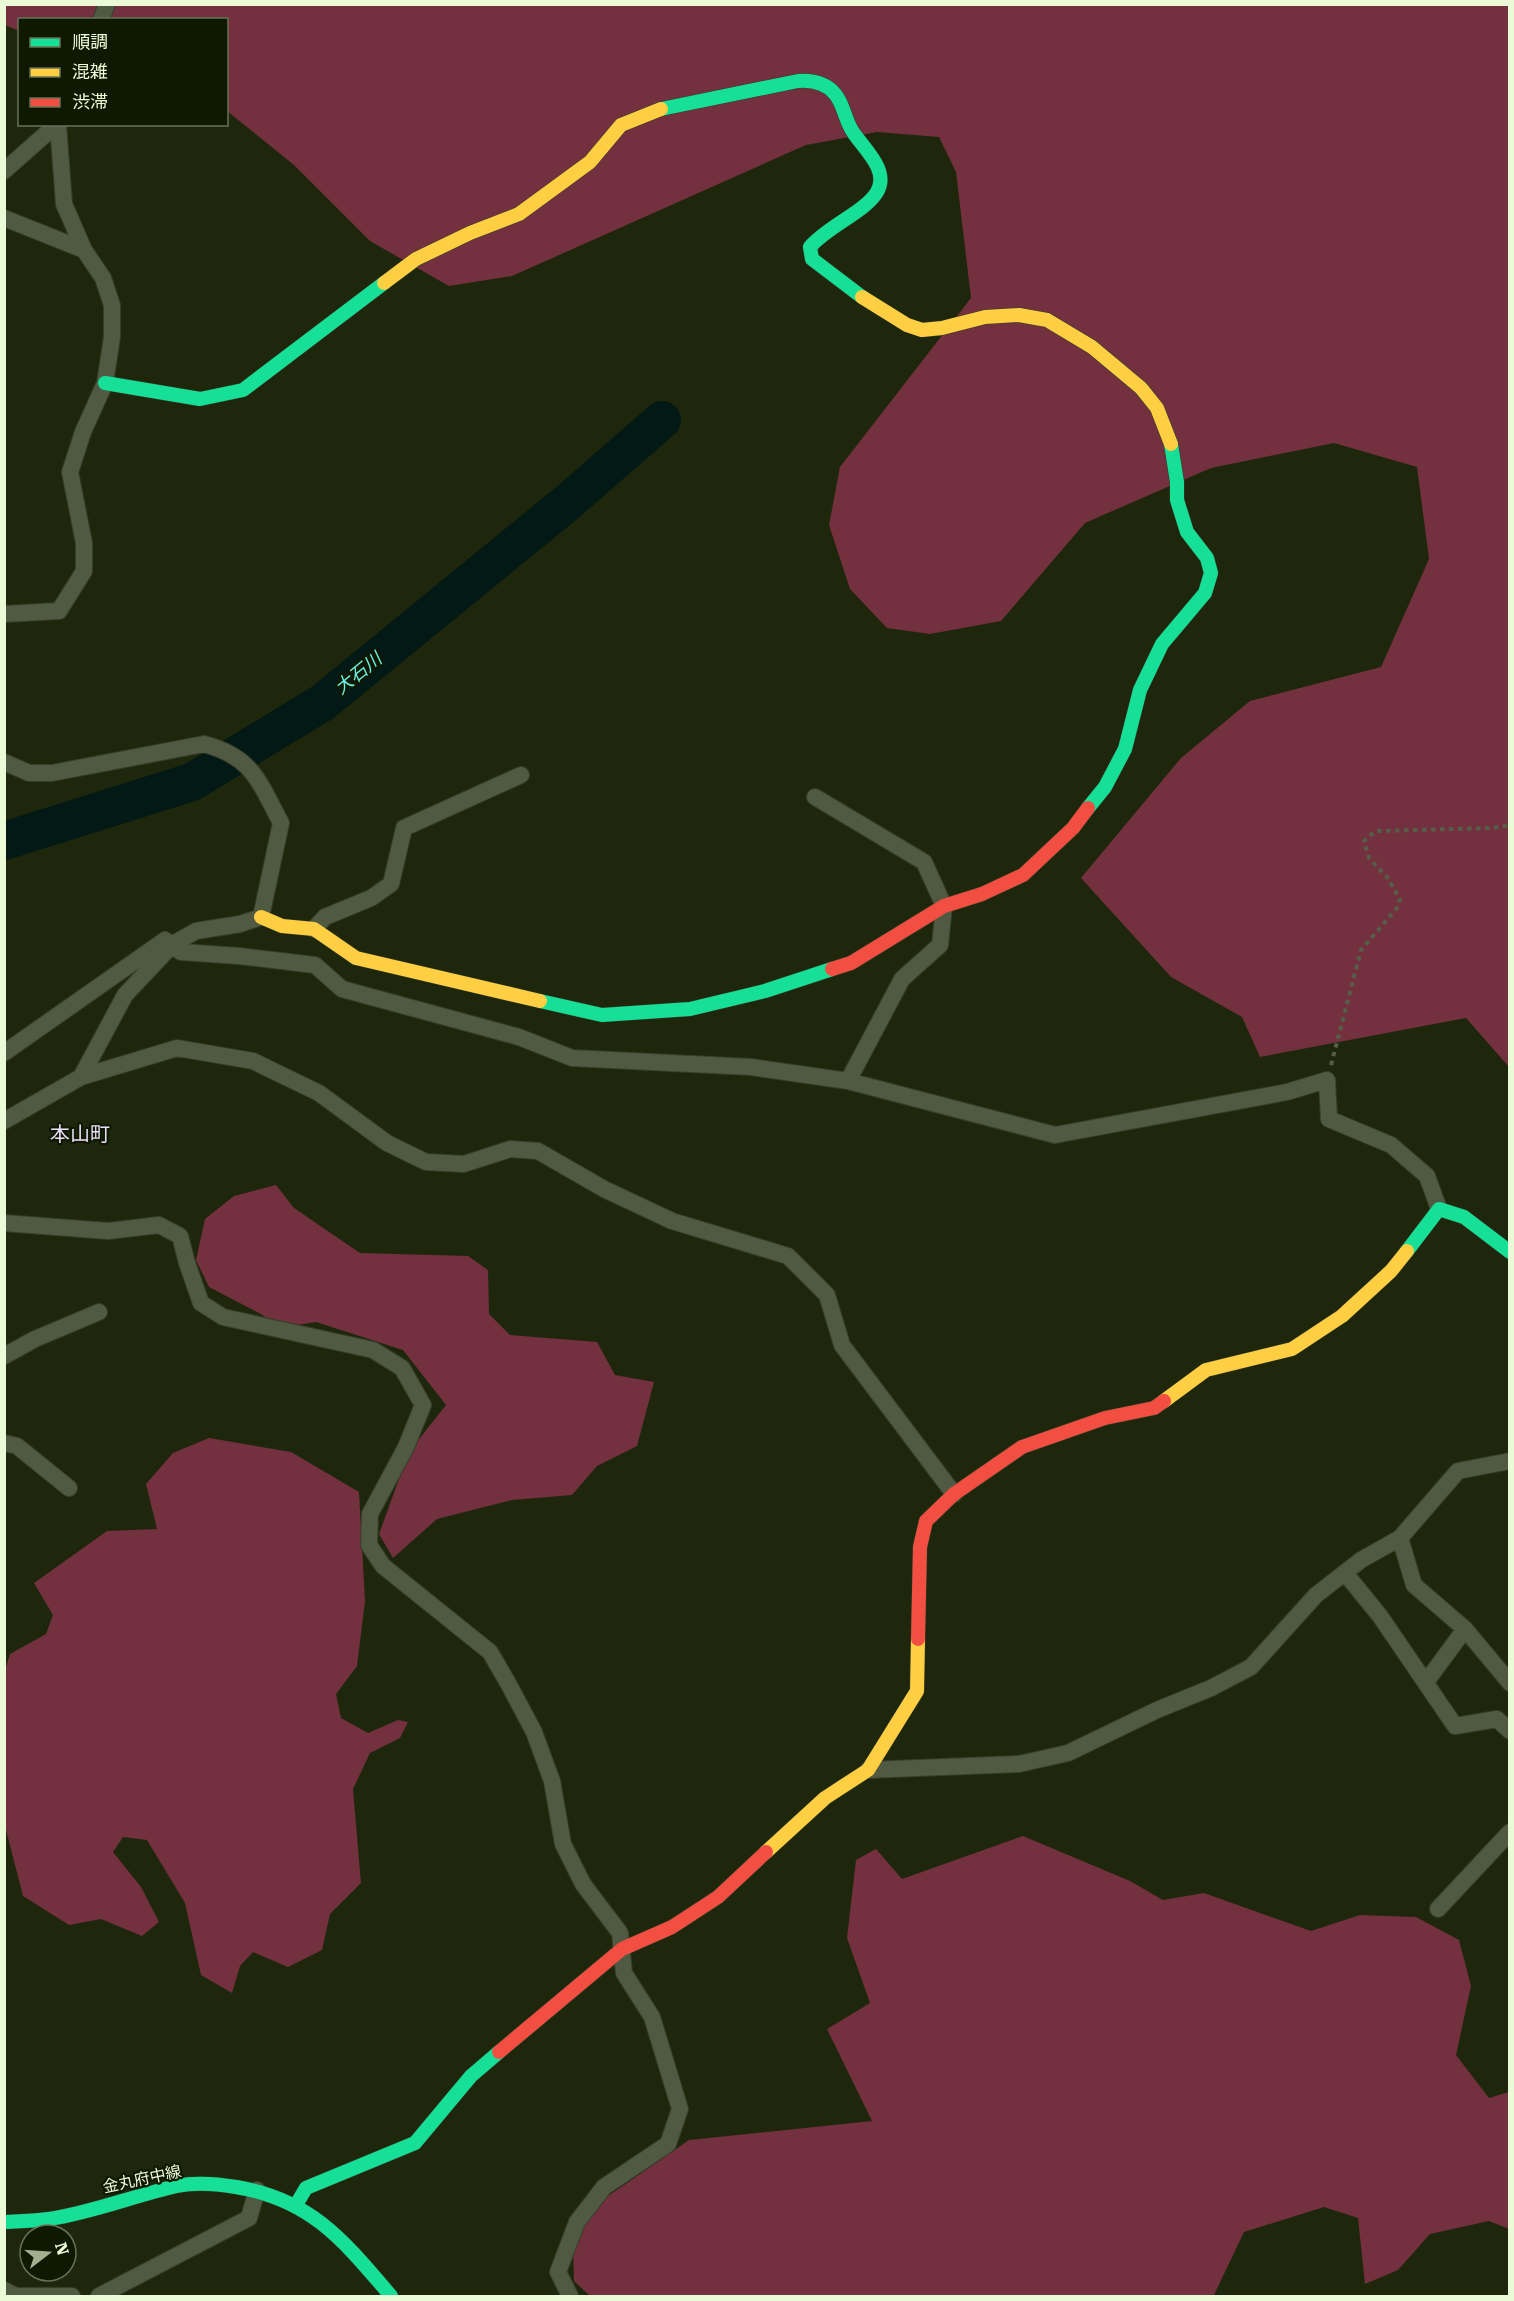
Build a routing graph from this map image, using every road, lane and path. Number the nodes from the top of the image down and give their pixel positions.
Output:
1 (52, 126) edge
2 (58, 126) edge
3 (4, 171) edge
4 (4, 218) edge
5 (84, 250) junction
6 (105, 383) junction
7 (4, 614) edge
8 (4, 762) edge
9 (521, 775) dead end
10 (815, 797) dead end
11 (1509, 825) edge
12 (944, 906) junction
13 (261, 916) junction
14 (314, 929) junction
15 (173, 944) junction
16 (4, 1053) edge
17 (81, 1077) junction
18 (1326, 1080) junction
19 (848, 1081) junction
20 (4, 1121) edge
21 (1439, 1209) junction
22 (4, 1223) edge
23 (1509, 1252) edge
24 (99, 1312) dead end
25 (4, 1356) edge
26 (4, 1443) edge
27 (1509, 1461) edge
28 (69, 1488) dead end
29 (954, 1494) junction
30 (1400, 1539) junction
31 (1345, 1573) junction
32 (1466, 1629) junction
33 (1426, 1682) junction
34 (1509, 1683) edge
35 (1509, 1731) edge
36 (868, 1770) junction
37 (1509, 1832) edge
38 (1438, 1909) dead end
39 (621, 1949) junction
40 (257, 2190) junction
41 (296, 2205) junction
42 (4, 2222) edge
43 (4, 2290) edge
44 (72, 2296) edge
45 (99, 2296) edge
46 (391, 2296) edge
47 (570, 2296) edge

1 - 3 street
2 - 5 street
4 - 5 street
5 - 6 street
6 - 7 street
6 - 12 street
8 - 13 street
9 - 14 street
10 - 12 street
11 - 18 path
12 - 14 street
12 - 19 street
13 - 14 street
13 - 15 street
15 - 16 street
15 - 17 street
15 - 19 street
17 - 20 street
17 - 29 street
18 - 19 street
18 - 21 street
21 - 23 street
21 - 29 street
22 - 39 street
24 - 25 street
26 - 28 street
27 - 30 street
29 - 36 street
30 - 31 street
30 - 32 street
31 - 33 street
31 - 36 street
32 - 33 street
32 - 34 street
33 - 35 street
36 - 39 street
37 - 38 street
39 - 41 street
39 - 47 street
40 - 41 street, 金丸府中線
40 - 42 street, 金丸府中線
40 - 45 street
41 - 46 street, 金丸府中線
43 - 44 street

